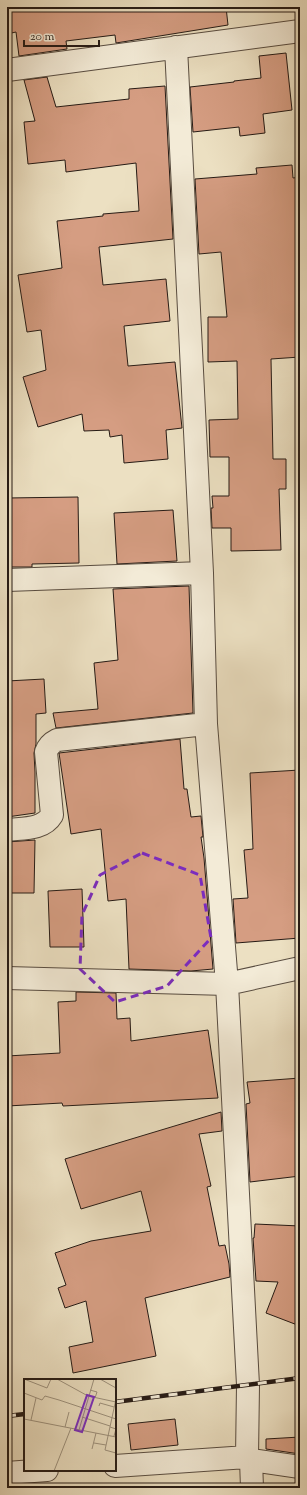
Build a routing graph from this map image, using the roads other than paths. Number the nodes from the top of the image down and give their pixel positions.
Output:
1 (300, 31) edge
2 (176, 48) junction
3 (7, 70) edge
4 (202, 573) junction
5 (7, 580) edge
6 (206, 724) junction
7 (7, 830) edge
8 (300, 968) edge
9 (7, 978) edge
10 (227, 984) junction
11 (249, 1459) junction
12 (116, 1466) edge
13 (300, 1467) edge
14 (34, 1471) edge
15 (7, 1473) edge
16 (252, 1488) edge

1 - 2 street
2 - 3 street
2 - 4 street
4 - 5 street
4 - 6 street
6 - 7 street
6 - 10 street
8 - 10 street
9 - 10 street
10 - 11 street
11 - 12 street
11 - 13 street
11 - 16 street
14 - 15 street

